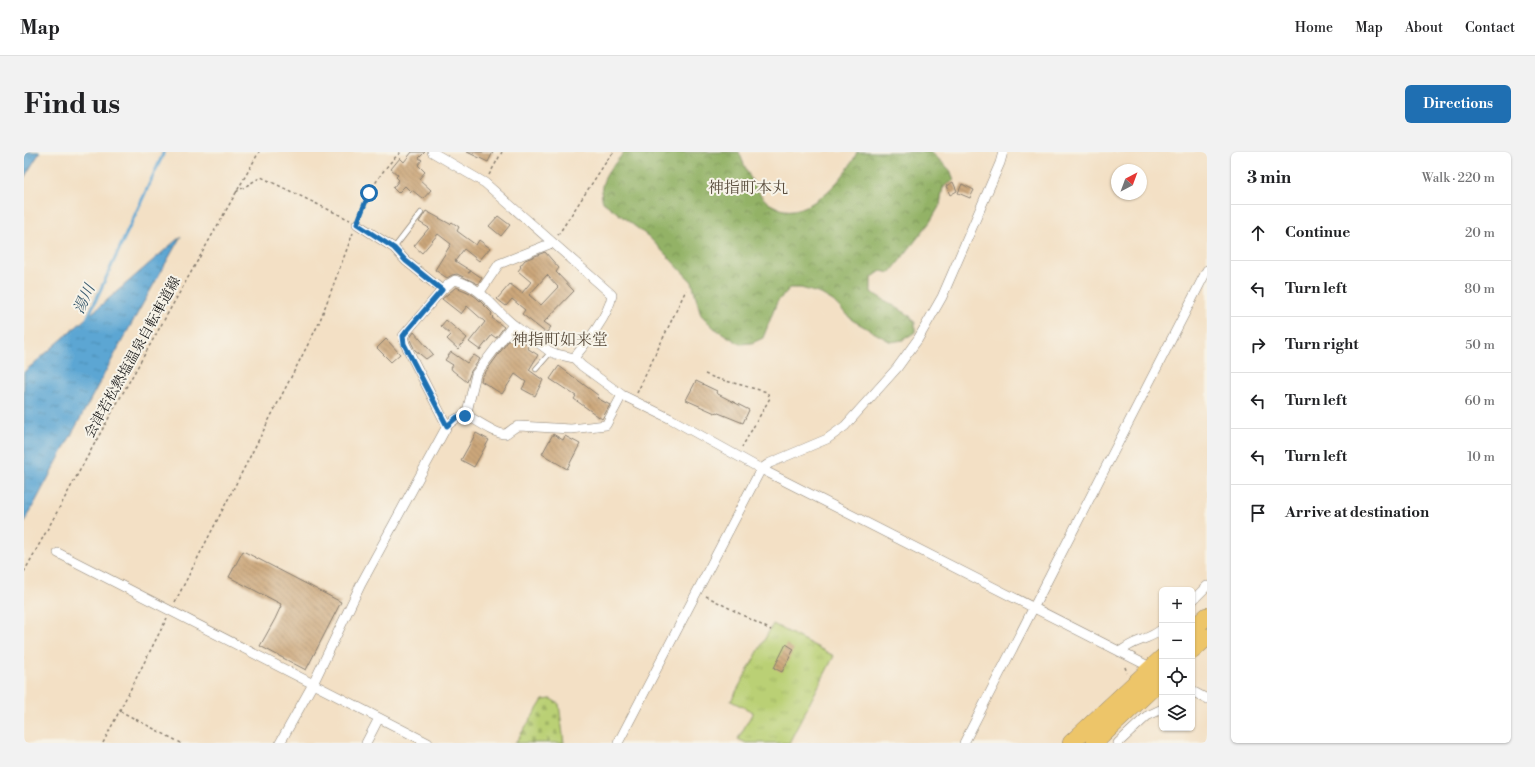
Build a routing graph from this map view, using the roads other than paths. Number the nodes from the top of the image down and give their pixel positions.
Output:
1 (432, 152) edge
2 (1003, 152) edge
3 (421, 213) dead end
4 (357, 224) road end
5 (552, 243) junction
6 (394, 248) junction
7 (1207, 270) edge
8 (442, 290) junction
9 (480, 292) junction
10 (513, 325) junction
11 (550, 352) junction
12 (574, 358) junction
13 (536, 369) dead end
14 (622, 395) junction
15 (466, 416) junction
16 (447, 426) junction
17 (761, 469) junction
18 (58, 553) dead end
19 (1207, 586) edge
20 (1195, 598) edge
21 (1034, 608) junction
22 (1207, 616) edge
23 (1195, 627) edge
24 (1159, 631) edge
25 (1207, 637) edge
26 (1195, 648) edge
27 (1120, 652) junction
28 (1159, 670) edge
29 (313, 684) junction
30 (1195, 693) edge
31 (1207, 699) edge
32 (1159, 710) edge
33 (379, 718) junction
34 (280, 743) edge
35 (366, 743) edge
36 (428, 743) edge
37 (618, 743) edge
38 (964, 743) edge
39 (1071, 743) edge
40 (1094, 743) edge
41 (1118, 743) edge

1 - 5 street
2 - 17 street
3 - 6 lane
4 - 6 street
5 - 9 street
5 - 12 street
6 - 8 street
7 - 21 street
8 - 9 street
8 - 16 street
9 - 10 street
10 - 11 street
10 - 15 street
11 - 12 street
11 - 13 lane
12 - 14 street
14 - 15 street
14 - 17 street
15 - 16 street
16 - 29 street
17 - 21 street
17 - 37 street
18 - 29 street
19 - 20 street
21 - 27 street
21 - 38 street
22 - 23 highway
24 - 27 street
25 - 26 highway
27 - 28 street
28 - 39 highway
28 - 40 highway
29 - 33 street
29 - 34 street
30 - 31 street
32 - 41 street
33 - 35 street
33 - 36 street

